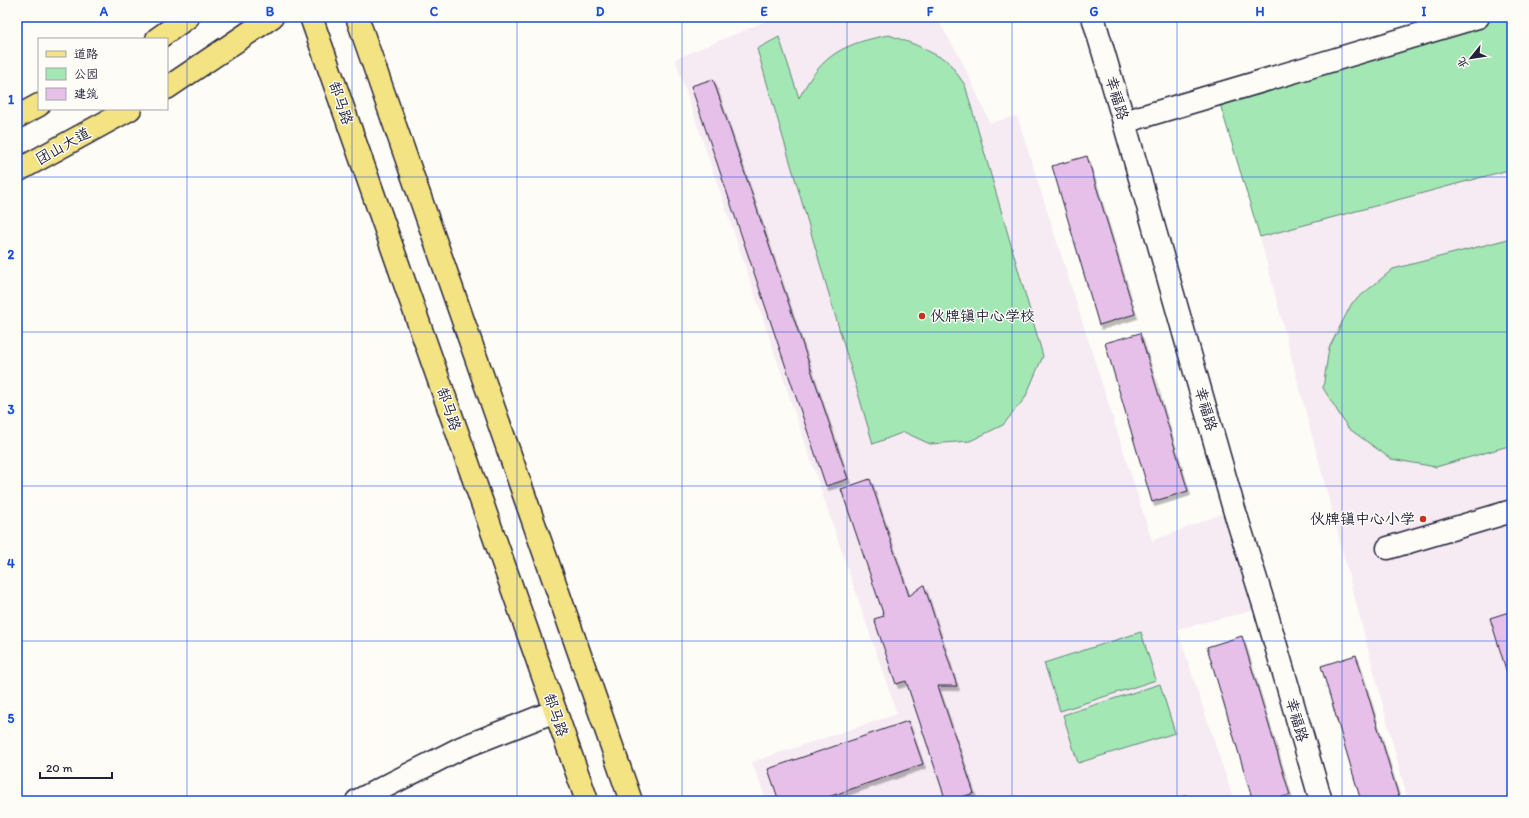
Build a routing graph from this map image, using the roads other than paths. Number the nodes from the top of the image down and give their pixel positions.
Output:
1 (188, 17) edge
2 (272, 17) edge
3 (310, 17) edge
4 (357, 17) edge
5 (1093, 17) edge
6 (1478, 17) edge
7 (158, 38) edge
8 (168, 87) edge
9 (38, 106) edge
10 (128, 110) edge
11 (17, 117) edge
12 (1124, 122) junction
13 (17, 171) edge
14 (1512, 511) edge
15 (1388, 548) dead end
16 (555, 711) junction
17 (357, 801) edge
18 (587, 801) edge
19 (631, 801) edge
20 (1321, 801) edge

1 - 7 main road
2 - 8 main road
3 - 16 main road, 郜马路
4 - 19 main road
5 - 12 street, 幸福路
6 - 12 street
9 - 11 main road
10 - 13 main road, 团山大道
12 - 20 street, 幸福路
14 - 15 street
16 - 17 street
16 - 18 main road, 郜马路

